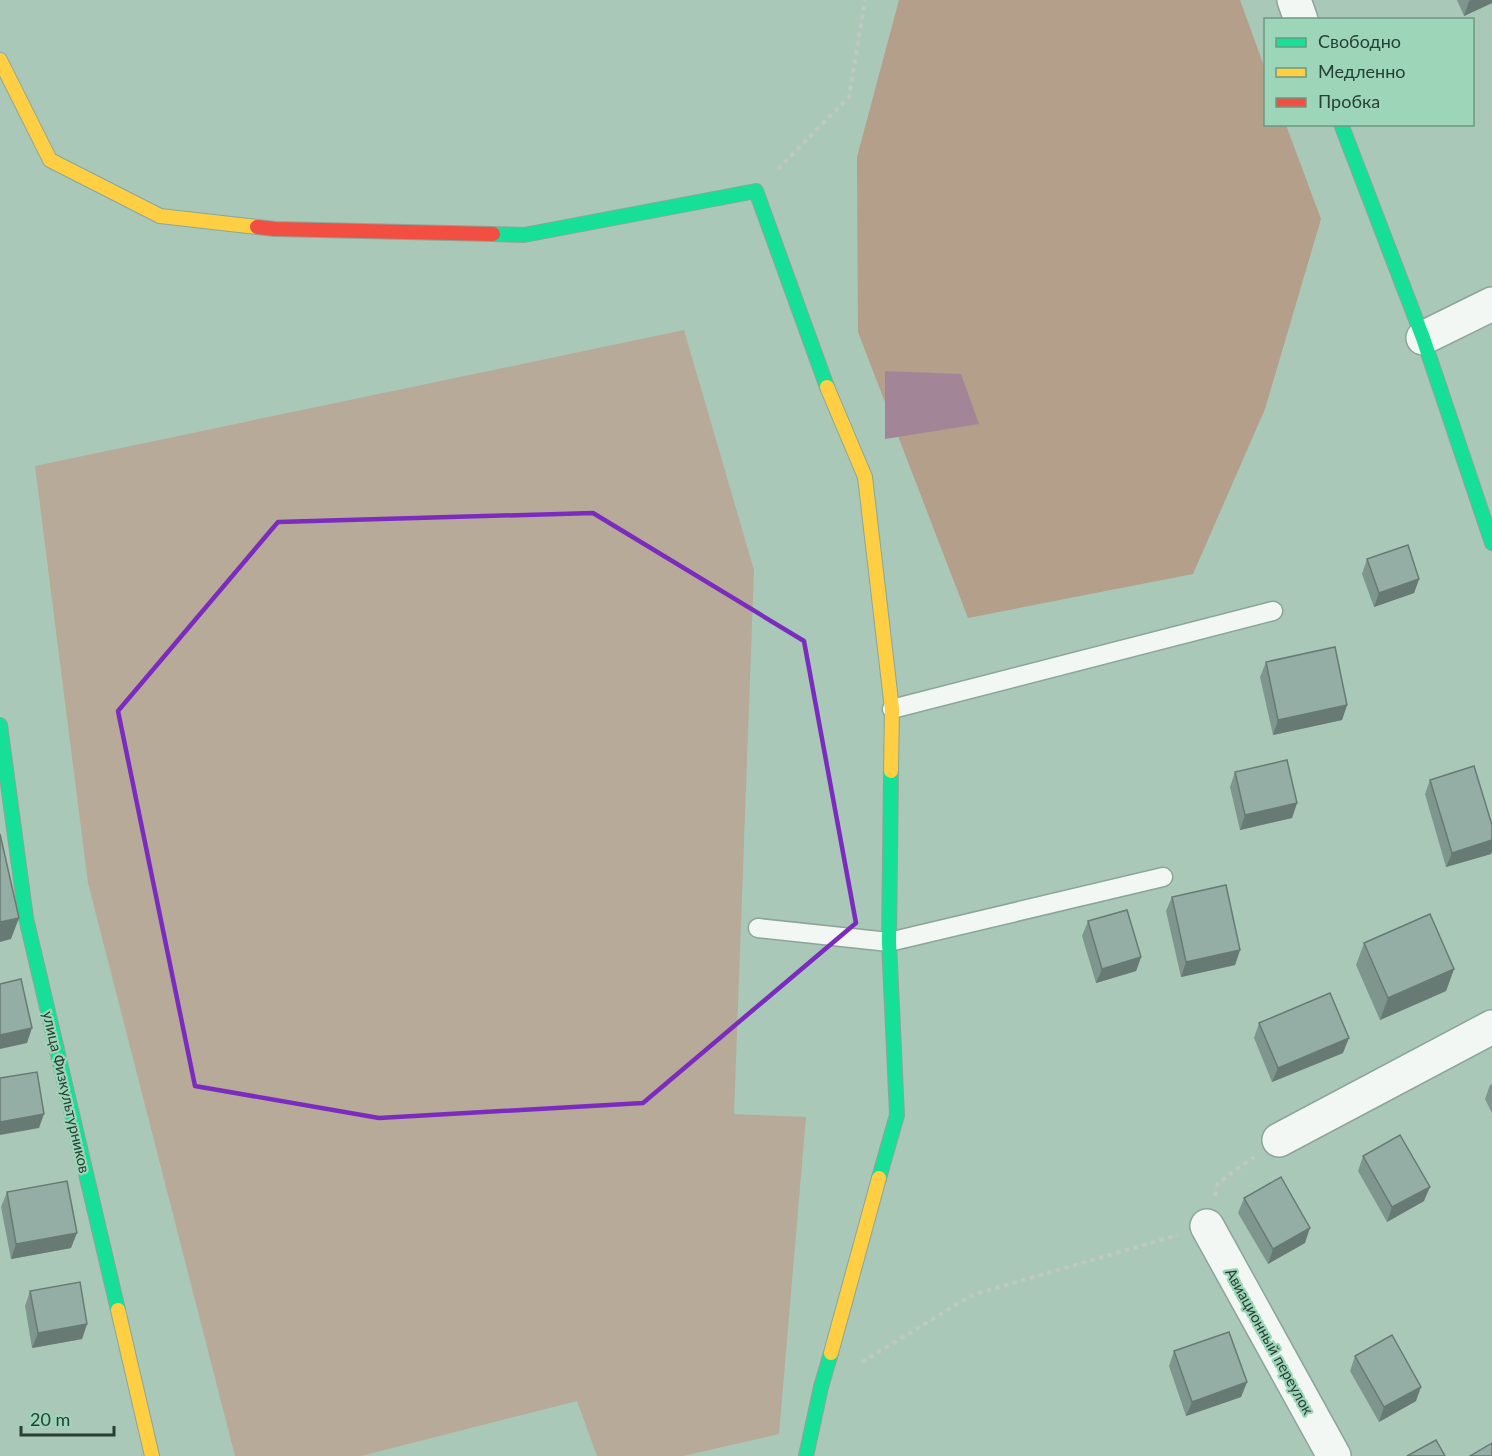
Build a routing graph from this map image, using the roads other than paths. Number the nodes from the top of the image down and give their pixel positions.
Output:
1 (0, 60) edge
2 (1342, 126) edge
3 (1492, 304) edge
4 (1422, 338) junction
5 (1492, 543) edge
6 (1273, 612) dead end
7 (892, 709) junction
8 (0, 725) edge
9 (1163, 877) dead end
10 (758, 928) dead end
11 (889, 942) junction
12 (1492, 1027) edge
13 (1279, 1140) road end
14 (1207, 1226) road end
15 (152, 1456) edge
16 (806, 1456) edge
17 (1334, 1456) edge

1 - 7 street
2 - 4 street
3 - 4 street
4 - 5 street
6 - 7 lane
7 - 11 street
8 - 15 street, улица Физкультурников
9 - 11 lane
10 - 11 lane
11 - 16 street
12 - 13 street
14 - 17 street, Авиационный переулок

